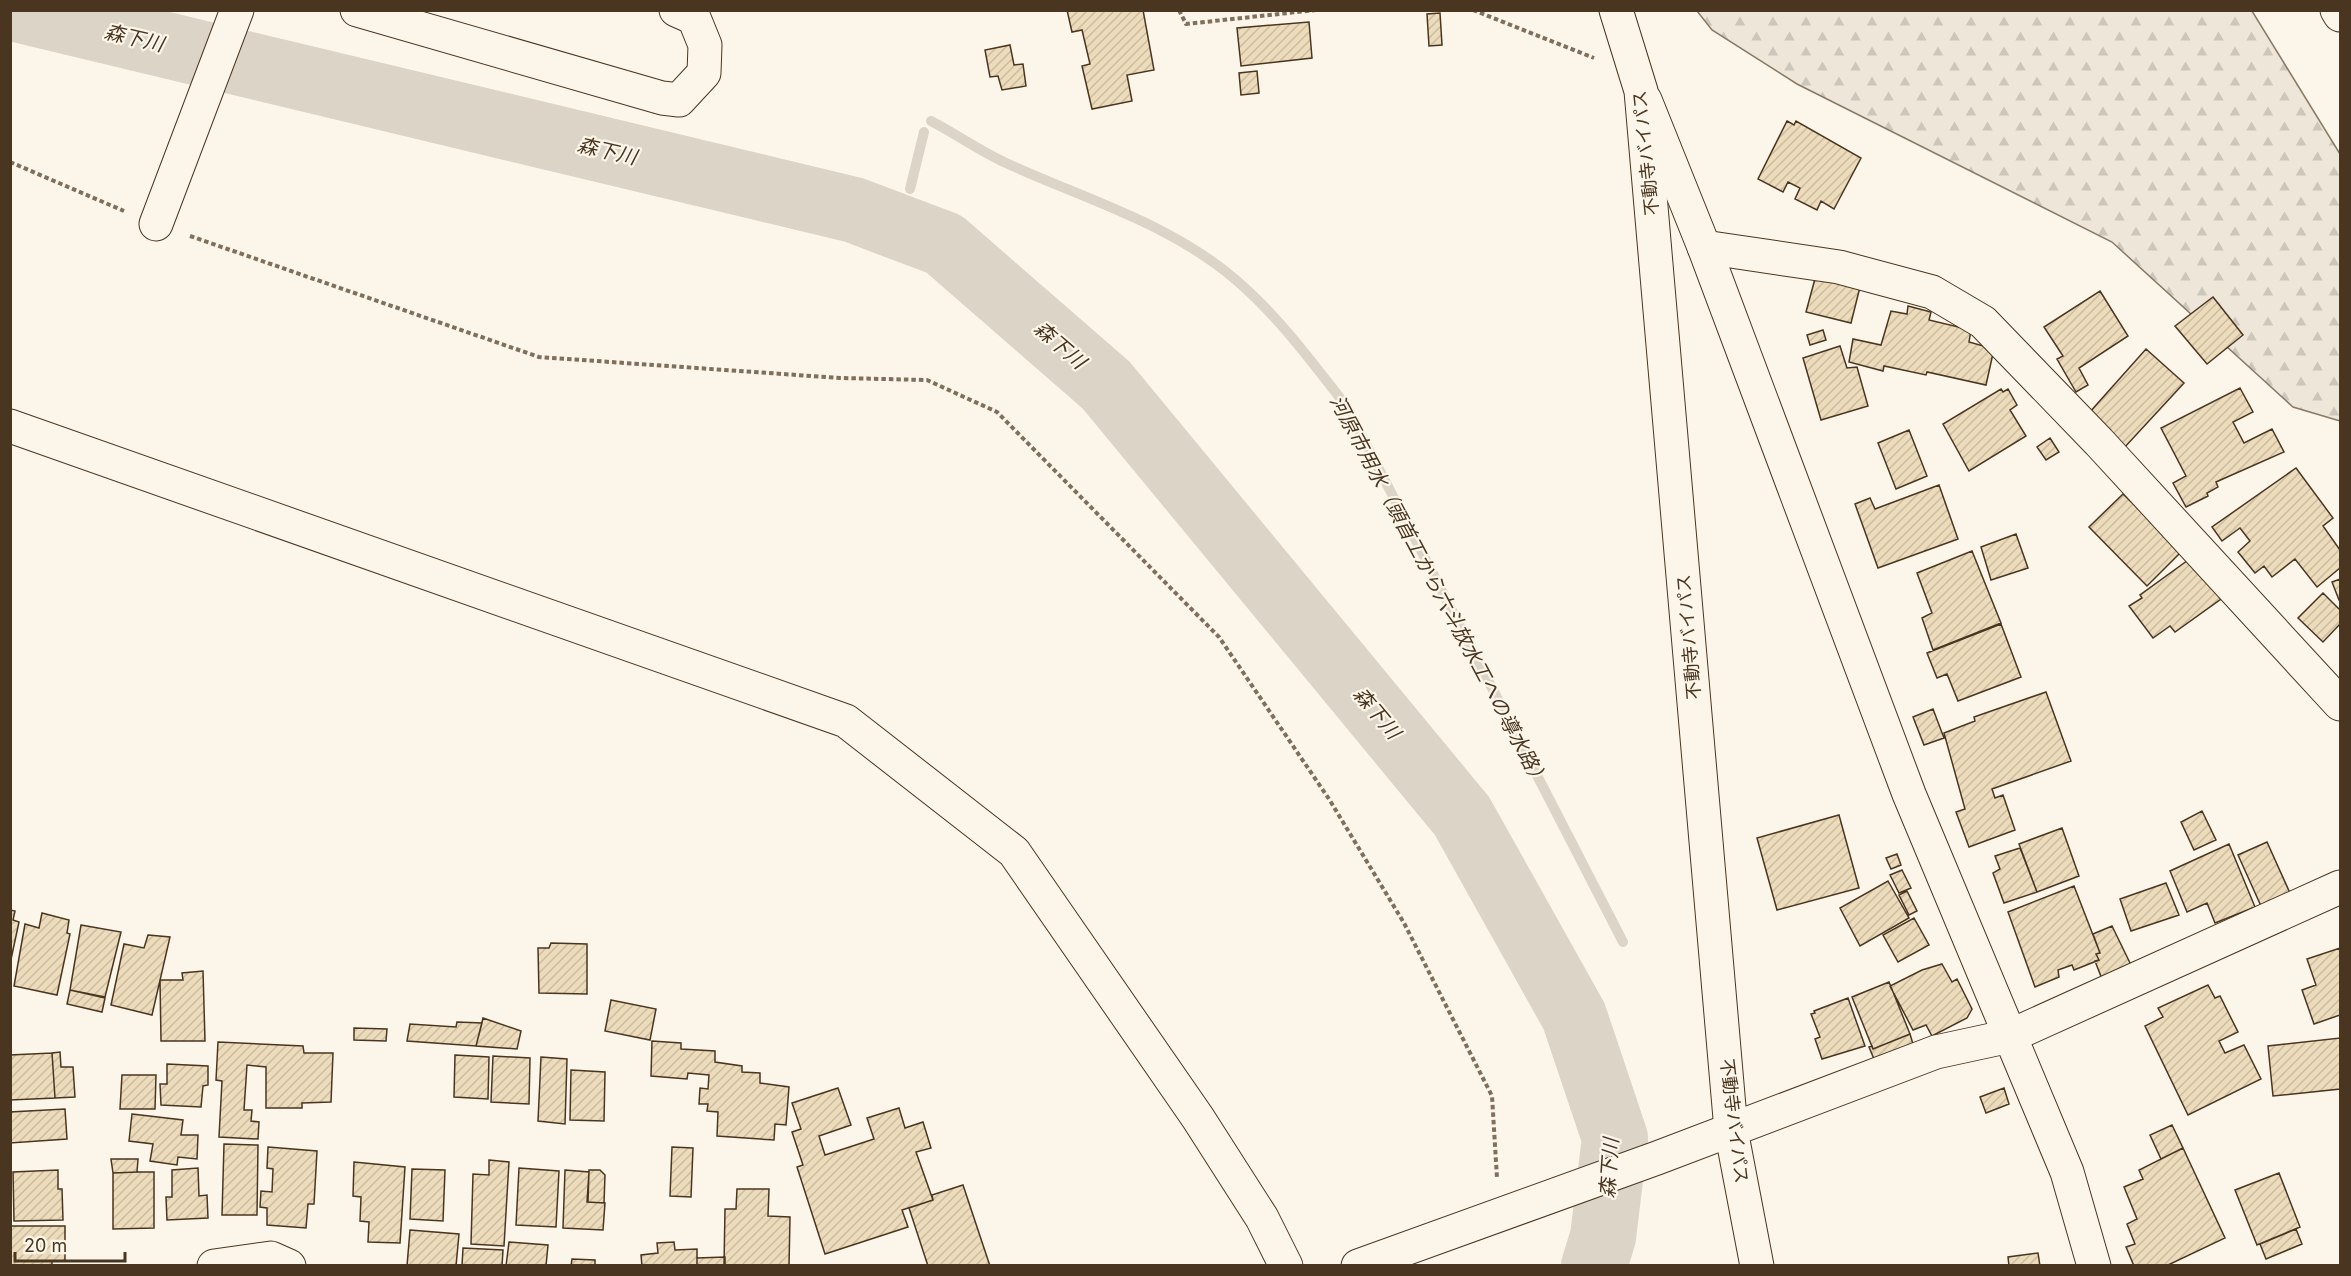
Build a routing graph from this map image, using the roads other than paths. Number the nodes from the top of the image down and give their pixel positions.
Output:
1 (237, 10) edge
2 (357, 10) edge
3 (676, 10) edge
4 (1616, 10) edge
5 (2337, 10) edge
6 (2340, 15) edge
7 (1641, 91) junction
8 (160, 213) road end
9 (1704, 247) junction
10 (10, 426) edge
11 (2340, 704) edge
12 (2340, 887) edge
13 (2010, 1036) junction
14 (1731, 1130) junction
15 (214, 1266) edge
16 (289, 1266) edge
17 (1286, 1266) edge
18 (1358, 1266) edge
19 (1757, 1266) edge
20 (2094, 1266) edge

1 - 8 main road
2 - 3 main road
4 - 7 main road, 不動寺バイパス
5 - 6 main road
7 - 9 main road
7 - 14 main road, 不動寺バイパス
9 - 11 main road
9 - 13 main road
10 - 17 main road
12 - 13 main road
13 - 14 main road
13 - 20 main road
14 - 18 main road
14 - 19 main road, 不動寺バイパス
15 - 16 main road

